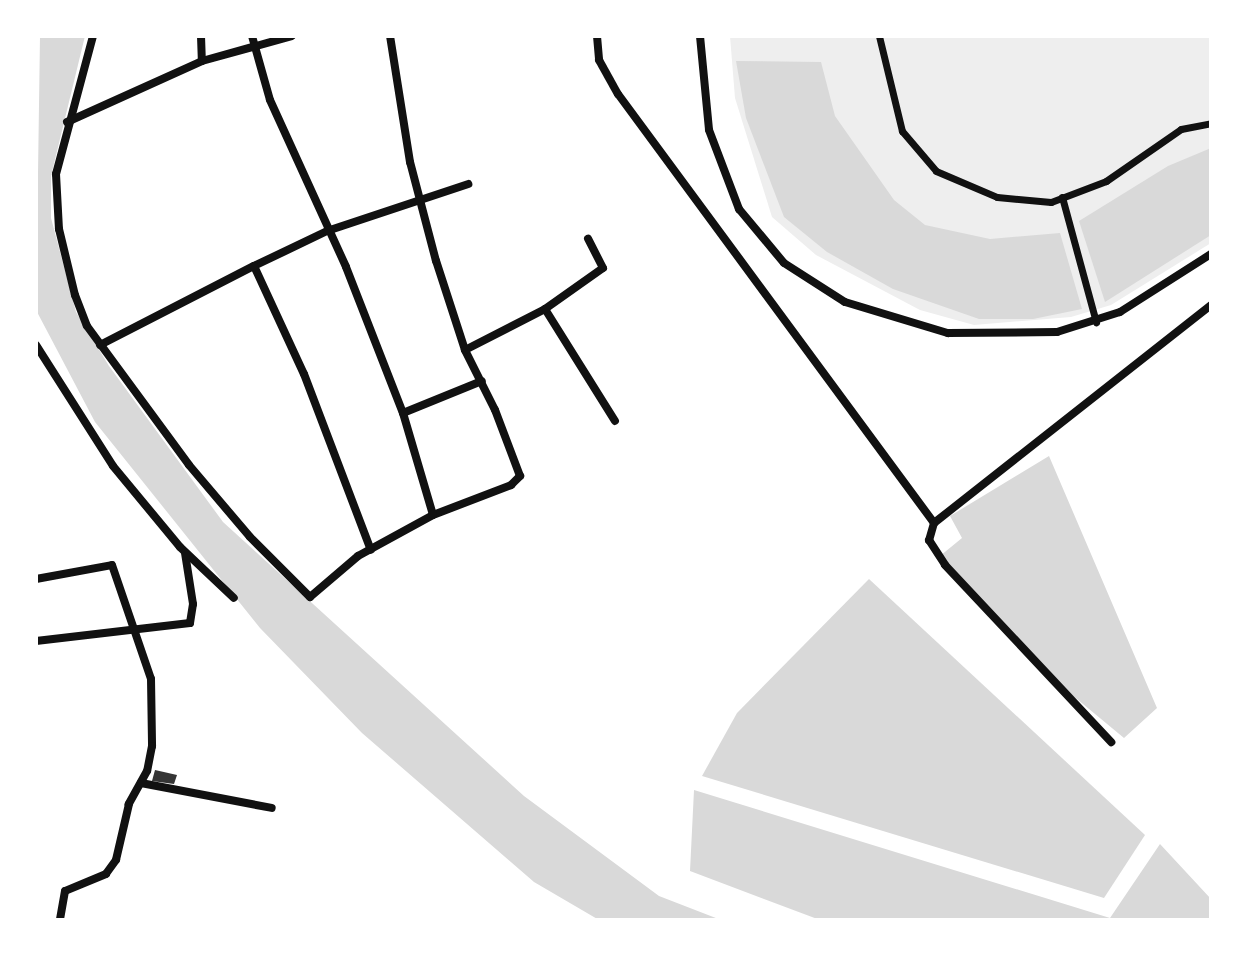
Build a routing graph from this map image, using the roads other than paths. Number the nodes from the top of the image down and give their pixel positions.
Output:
1 (93, 36) edge
2 (201, 36) edge
3 (252, 36) edge
4 (292, 36) edge
5 (390, 36) edge
6 (597, 36) edge
7 (700, 36) edge
8 (879, 36) edge
9 (253, 47) junction
10 (202, 61) junction
11 (67, 122) junction
12 (1211, 123) edge
13 (468, 184) dead end
14 (1062, 197) junction
15 (422, 202) junction
16 (327, 231) junction
17 (588, 239) dead end
18 (1211, 254) edge
19 (254, 266) junction
20 (1211, 305) edge
21 (545, 309) junction
22 (1096, 322) junction
23 (36, 345) edge
24 (100, 345) junction
25 (465, 350) junction
26 (482, 381) junction
27 (403, 413) junction
28 (615, 421) dead end
29 (433, 515) junction
30 (934, 523) junction
31 (371, 550) junction
32 (185, 551) junction
33 (36, 579) edge
34 (234, 598) dead end
35 (132, 627) junction
36 (36, 641) edge
37 (1111, 742) dead end
38 (141, 783) junction
39 (272, 808) dead end
40 (60, 920) edge

1 - 11 street
2 - 10 street
3 - 9 street
4 - 9 street
5 - 15 street
6 - 30 street
7 - 22 street
8 - 14 street
9 - 10 street
9 - 16 street
10 - 11 street
11 - 24 street
12 - 14 street
13 - 15 street
14 - 22 street
15 - 16 street
15 - 25 street
16 - 19 street
16 - 27 street
17 - 21 street
18 - 22 street
19 - 24 street
19 - 31 street
20 - 30 street
21 - 25 street
21 - 28 street
23 - 32 street
24 - 31 street
25 - 26 street
26 - 27 street
26 - 29 street
27 - 29 street
29 - 31 street
30 - 37 street
32 - 34 street
32 - 35 street
33 - 35 street
35 - 36 street
35 - 38 street
38 - 39 street
38 - 40 street

